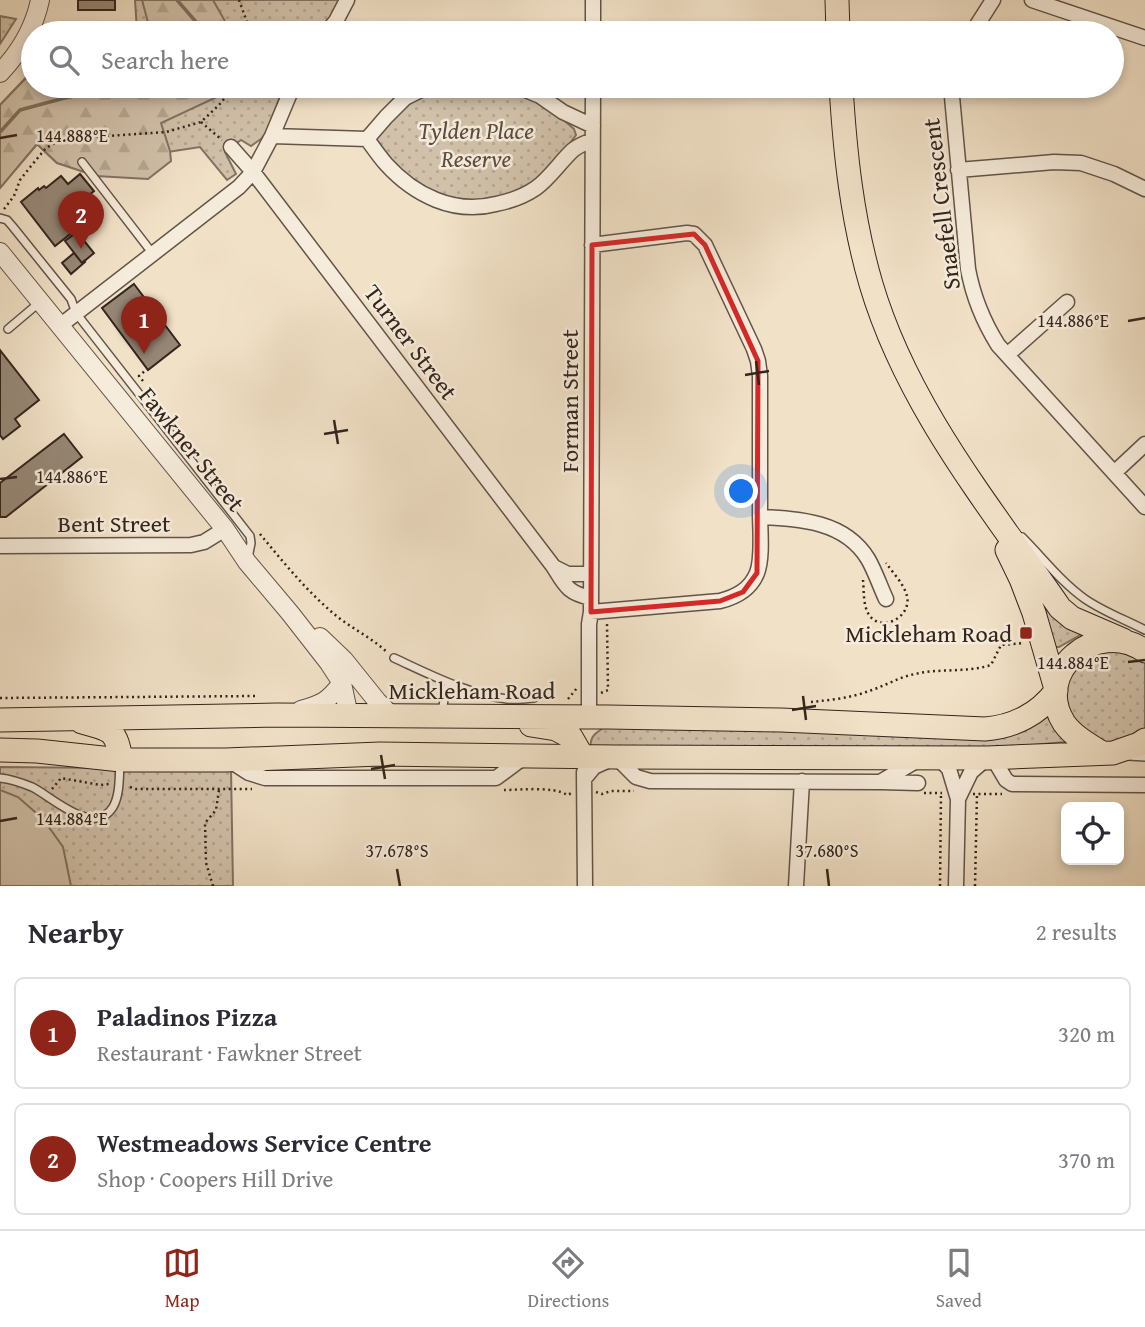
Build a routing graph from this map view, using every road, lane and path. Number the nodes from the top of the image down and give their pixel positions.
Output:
1 (40, 0) edge
2 (239, 0) edge
3 (347, 0) edge
4 (593, 0) edge
5 (837, 0) edge
6 (993, 0) edge
7 (1032, 0) edge
8 (34, 21) edge
9 (247, 21) edge
10 (336, 21) edge
11 (593, 21) edge
12 (838, 21) edge
13 (980, 21) edge
14 (1094, 21) edge
15 (1124, 31) edge
16 (1145, 38) edge
17 (21, 47) edge
18 (0, 73) edge
19 (225, 98) edge
20 (288, 98) edge
21 (405, 98) edge
22 (543, 98) edge
23 (593, 98) edge
24 (842, 98) edge
25 (952, 98) edge
26 (201, 122) junction
27 (593, 133) junction
28 (272, 136) junction
29 (367, 139) junction
30 (231, 148) joint
31 (82, 162) dead end
32 (958, 170) junction
33 (253, 172) junction
34 (1145, 189) edge
35 (1, 219) edge
36 (592, 245) junction
37 (0, 252) edge
38 (153, 254) junction
39 (41, 301) junction
40 (1066, 302) dead end
41 (76, 313) junction
42 (61, 325) junction
43 (8, 329) dead end
44 (1007, 355) junction
45 (147, 369) dead end
46 (147, 386) dead end
47 (1145, 444) edge
48 (1114, 473) junction
49 (982, 497) junction
50 (1145, 507) edge
51 (760, 517) junction
52 (225, 529) junction
53 (259, 532) dead end
54 (0, 546) edge
55 (247, 562) junction
56 (553, 566) junction
57 (591, 574) junction
58 (886, 599) dead end
59 (591, 605) junction
60 (1145, 630) edge
61 (1123, 640) junction
62 (1028, 643) dead end
63 (1145, 650) edge
64 (394, 658) joint
65 (350, 679) junction
66 (449, 683) junction
67 (1056, 690) junction
68 (534, 698) dead end
69 (812, 702) dead end
70 (277, 715) junction
71 (143, 716) junction
72 (355, 716) junction
73 (392, 716) junction
74 (441, 716) junction
75 (487, 716) junction
76 (598, 717) junction
77 (69, 718) junction
78 (0, 720) edge
79 (1144, 746) edge
80 (0, 750) edge
81 (1107, 753) junction
82 (355, 755) junction
83 (527, 756) junction
84 (616, 757) junction
85 (931, 758) junction
86 (990, 758) junction
87 (121, 760) junction
88 (226, 760) junction
89 (583, 768) junction
90 (0, 778) edge
91 (802, 780) junction
92 (880, 782) junction
93 (918, 783) dead end
94 (1145, 785) edge
95 (219, 789) dead end
96 (941, 793) dead end
97 (977, 794) dead end
98 (958, 799) junction
99 (213, 886) edge
100 (585, 886) edge
101 (796, 886) edge
102 (940, 886) edge
103 (956, 886) edge
104 (975, 886) edge

1 - 8 street
2 - 9 path
3 - 10 street
4 - 11 street
5 - 12 main road
6 - 13 street
7 - 14 street
15 - 16 street
17 - 18 street
19 - 26 path
20 - 28 street
21 - 29 street
22 - 27 street
23 - 27 street, Forman Street
24 - 49 main road
25 - 32 street, Snaefell Crescent
26 - 30 path
26 - 35 path
27 - 29 street
27 - 36 street, Forman Street
28 - 29 street
28 - 33 street
30 - 33 street, Turner Street
31 - 38 lane
32 - 34 street
32 - 44 street, Snaefell Crescent
33 - 38 street
33 - 56 street, Turner Street
35 - 41 lane
36 - 51 street
36 - 57 street, Forman Street
37 - 39 street, Fawkner Street
38 - 41 street
39 - 42 street, Fawkner Street
39 - 43 lane
40 - 44 street
41 - 42 street
41 - 55 lane
42 - 52 street, Fawkner Street
44 - 48 street, Snaefell Crescent
45 - 46 path
47 - 48 street
48 - 50 street, Snaefell Crescent
49 - 60 lane
49 - 61 main road
49 - 67 main road
51 - 58 street
51 - 59 street
52 - 54 street, Bent Street
52 - 55 street, Fawkner Street
53 - 64 path
55 - 65 street, Fawkner Street
56 - 57 street
56 - 59 street, Turner Street
57 - 59 street, Forman Street
59 - 76 street, Forman Street
61 - 63 main road
61 - 67 main road
62 - 69 path
64 - 66 lane
65 - 70 street
65 - 72 street
65 - 73 street, Fawkner Street
66 - 68 lane
66 - 74 lane
67 - 76 main road, Mickleham Road
67 - 81 main road
70 - 71 main road, Mickleham Road
70 - 72 main road, Mickleham Road
71 - 77 main road, Mickleham Road
71 - 87 main road
72 - 73 main road, Mickleham Road
72 - 82 main road
73 - 74 main road, Mickleham Road
74 - 75 main road, Mickleham Road
75 - 76 main road, Mickleham Road
75 - 89 main road
76 - 89 main road
77 - 78 main road, Mickleham Road
77 - 87 main road
79 - 81 main road
80 - 87 main road
81 - 86 main road
82 - 83 main road
82 - 88 main road
83 - 88 street
83 - 89 main road
84 - 85 main road
84 - 89 main road
84 - 91 street
85 - 86 main road
85 - 92 street
85 - 98 street
86 - 94 street
86 - 98 street
87 - 88 main road
87 - 90 lane
89 - 100 street
91 - 92 street
91 - 101 street
92 - 93 street
95 - 99 path
96 - 102 path
97 - 104 path
98 - 103 street

